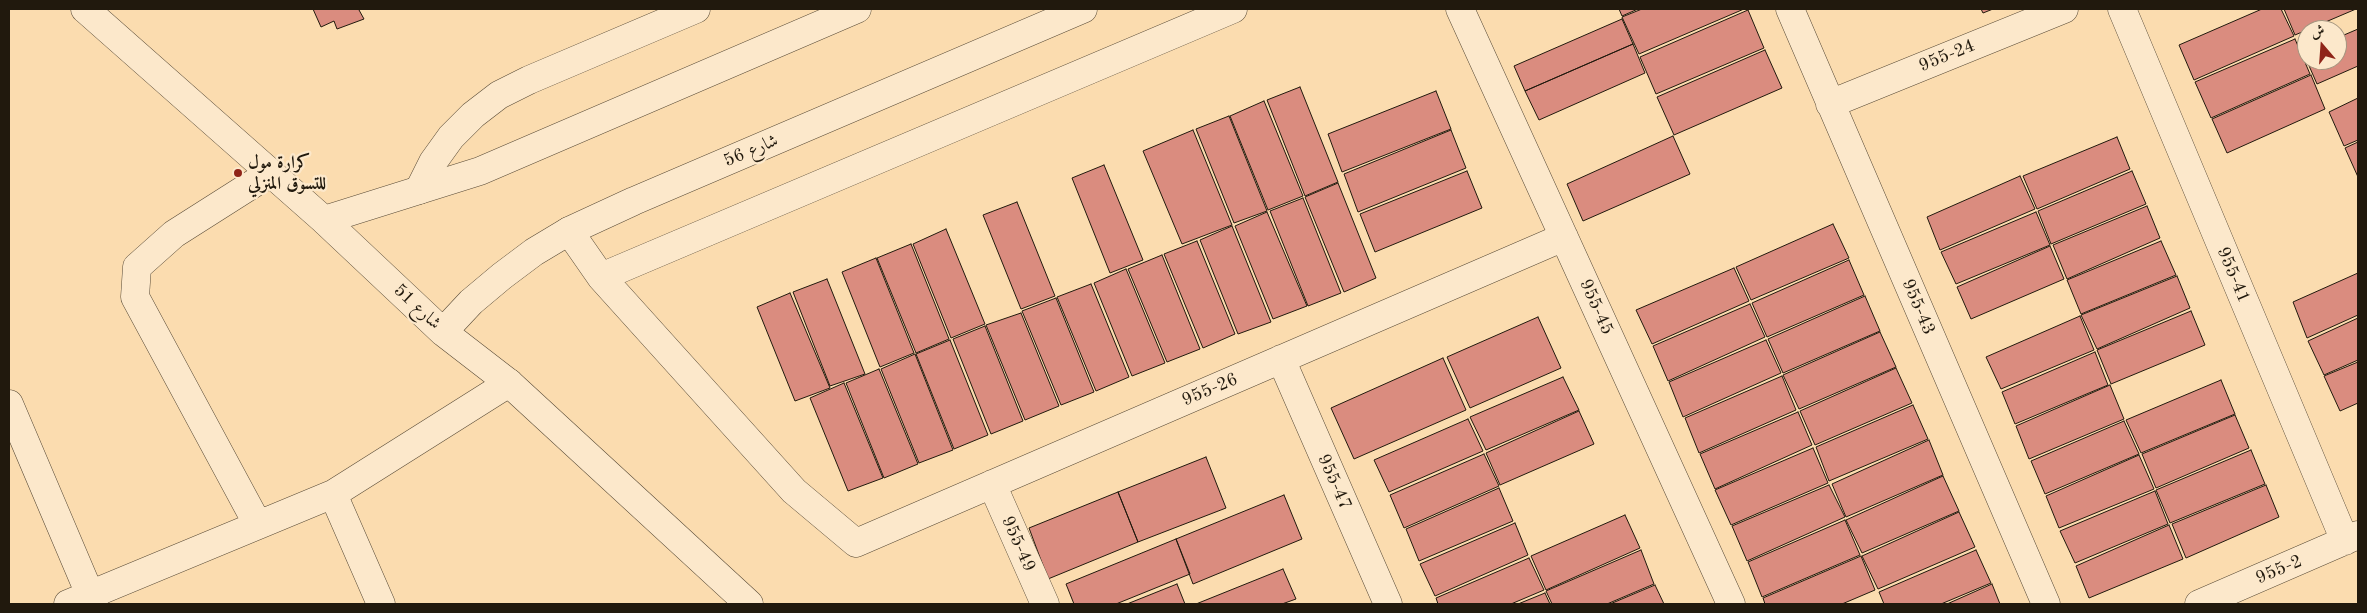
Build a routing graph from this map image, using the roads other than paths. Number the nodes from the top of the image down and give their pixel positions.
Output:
1 (85, 9) edge
2 (696, 9) edge
3 (857, 9) edge
4 (1083, 9) edge
5 (1233, 9) edge
6 (1460, 9) edge
7 (1790, 9) edge
8 (2064, 9) edge
9 (2122, 9) edge
10 (1830, 104) junction
11 (270, 173) junction
12 (419, 190) junction
13 (324, 220) junction
14 (569, 231) junction
15 (1564, 237) junction
16 (601, 277) junction
17 (443, 332) junction
18 (1280, 359) junction
19 (509, 384) junction
20 (9, 404) edge
21 (992, 484) junction
22 (332, 494) junction
23 (258, 525) junction
24 (2352, 538) edge
25 (2246, 595) edge
26 (84, 601) edge
27 (381, 604) edge
28 (749, 604) edge
29 (1045, 604) edge
30 (1388, 604) edge
31 (1731, 604) edge
32 (2046, 604) edge
33 (2199, 604) edge

1 - 11 street, شارع 51
2 - 12 street
3 - 12 street
4 - 14 street, شارع 56
5 - 16 street
6 - 15 street, 955-45
7 - 10 street, 955-43
8 - 10 street, 955-24
9 - 24 street, 955-41
10 - 32 street, 955-43
11 - 13 street, شارع 51
11 - 23 street
12 - 13 street
13 - 17 street, شارع 51
14 - 16 street
14 - 17 street, شارع 56
15 - 18 street, 955-26
15 - 31 street, 955-45
16 - 21 street, 955-26
17 - 19 street, شارع 51
18 - 21 street, 955-26
18 - 30 street, 955-47
19 - 22 street
19 - 28 street, شارع 51
20 - 26 street
21 - 29 street, 955-49
22 - 23 street
22 - 27 street
23 - 26 street
24 - 25 street, 955-2
25 - 33 street, 955-2

